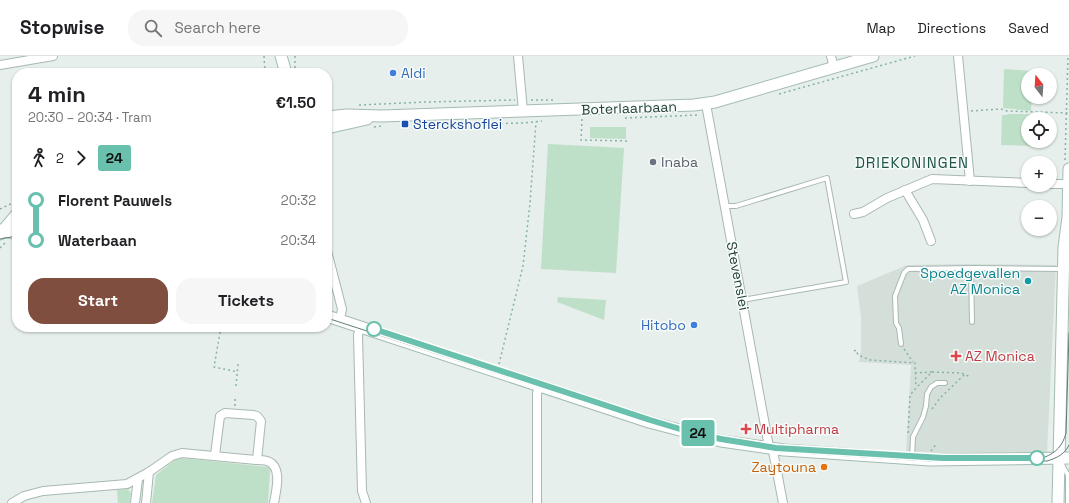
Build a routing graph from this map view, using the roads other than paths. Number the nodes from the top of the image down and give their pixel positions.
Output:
1 (53, 56) edge
2 (280, 56) edge
3 (518, 56) edge
4 (831, 56) edge
5 (873, 56) edge
6 (958, 56) edge
7 (0, 65) edge
8 (278, 68) edge
9 (284, 68) edge
10 (834, 68) junction
11 (706, 104) junction
12 (523, 106) junction
13 (332, 116) edge
14 (380, 121) junction
15 (332, 127) edge
16 (1069, 169) edge
17 (970, 181) junction
18 (1021, 183) edge
19 (1057, 184) edge
20 (1069, 184) edge
21 (905, 190) junction
22 (724, 206) junction
23 (1069, 206) edge
24 (854, 214) dead end
25 (12, 218) edge
26 (1, 229) edge
27 (12, 232) edge
28 (931, 241) dead end
29 (974, 268) junction
30 (1063, 269) junction
31 (332, 270) edge
32 (742, 300) junction
33 (332, 318) edge
34 (340, 320) junction
35 (972, 322) dead end
36 (360, 327) junction
37 (902, 344) road end
38 (945, 382) dead end
39 (540, 385) junction
40 (771, 449) junction
41 (215, 455) junction
42 (912, 459) junction
43 (1064, 459) edge
44 (258, 460) junction
45 (149, 472) junction
46 (1068, 474) edge
47 (138, 479) junction
48 (12, 503) edge
49 (135, 503) edge
50 (146, 503) edge
51 (274, 503) edge
52 (366, 503) edge
53 (537, 503) edge
54 (783, 503) edge
55 (1058, 503) edge
56 (1068, 503) edge

1 - 7 street
2 - 8 street
2 - 9 street
3 - 12 street
4 - 10 street
5 - 10 street, Boterlaarbaan
6 - 17 street
10 - 11 street, Boterlaarbaan
11 - 12 street, Boterlaarbaan
11 - 22 street, Stevenslei
12 - 14 street, Boterlaarbaan
13 - 14 street, Boterlaarbaan
14 - 15 street, Boterlaarbaan
16 - 20 street
17 - 18 street
17 - 21 street
19 - 20 street
20 - 23 street
21 - 24 street
21 - 28 street
22 - 32 street, Stevenslei
22 - 32 lane
23 - 30 street
25 - 26 street
26 - 27 street
29 - 30 lane
29 - 35 lane
29 - 37 lane
30 - 43 street
31 - 34 street
32 - 40 street, Stevenslei
33 - 34 street
34 - 36 street
36 - 39 street
36 - 52 street
38 - 42 lane
39 - 40 street
39 - 53 street
40 - 42 street
40 - 54 street, Stevenslei
41 - 44 street
41 - 44 street
41 - 45 street
42 - 43 street
43 - 46 lane
43 - 55 street
44 - 51 street
45 - 47 street
45 - 50 street
46 - 56 lane
47 - 48 street
47 - 49 street

